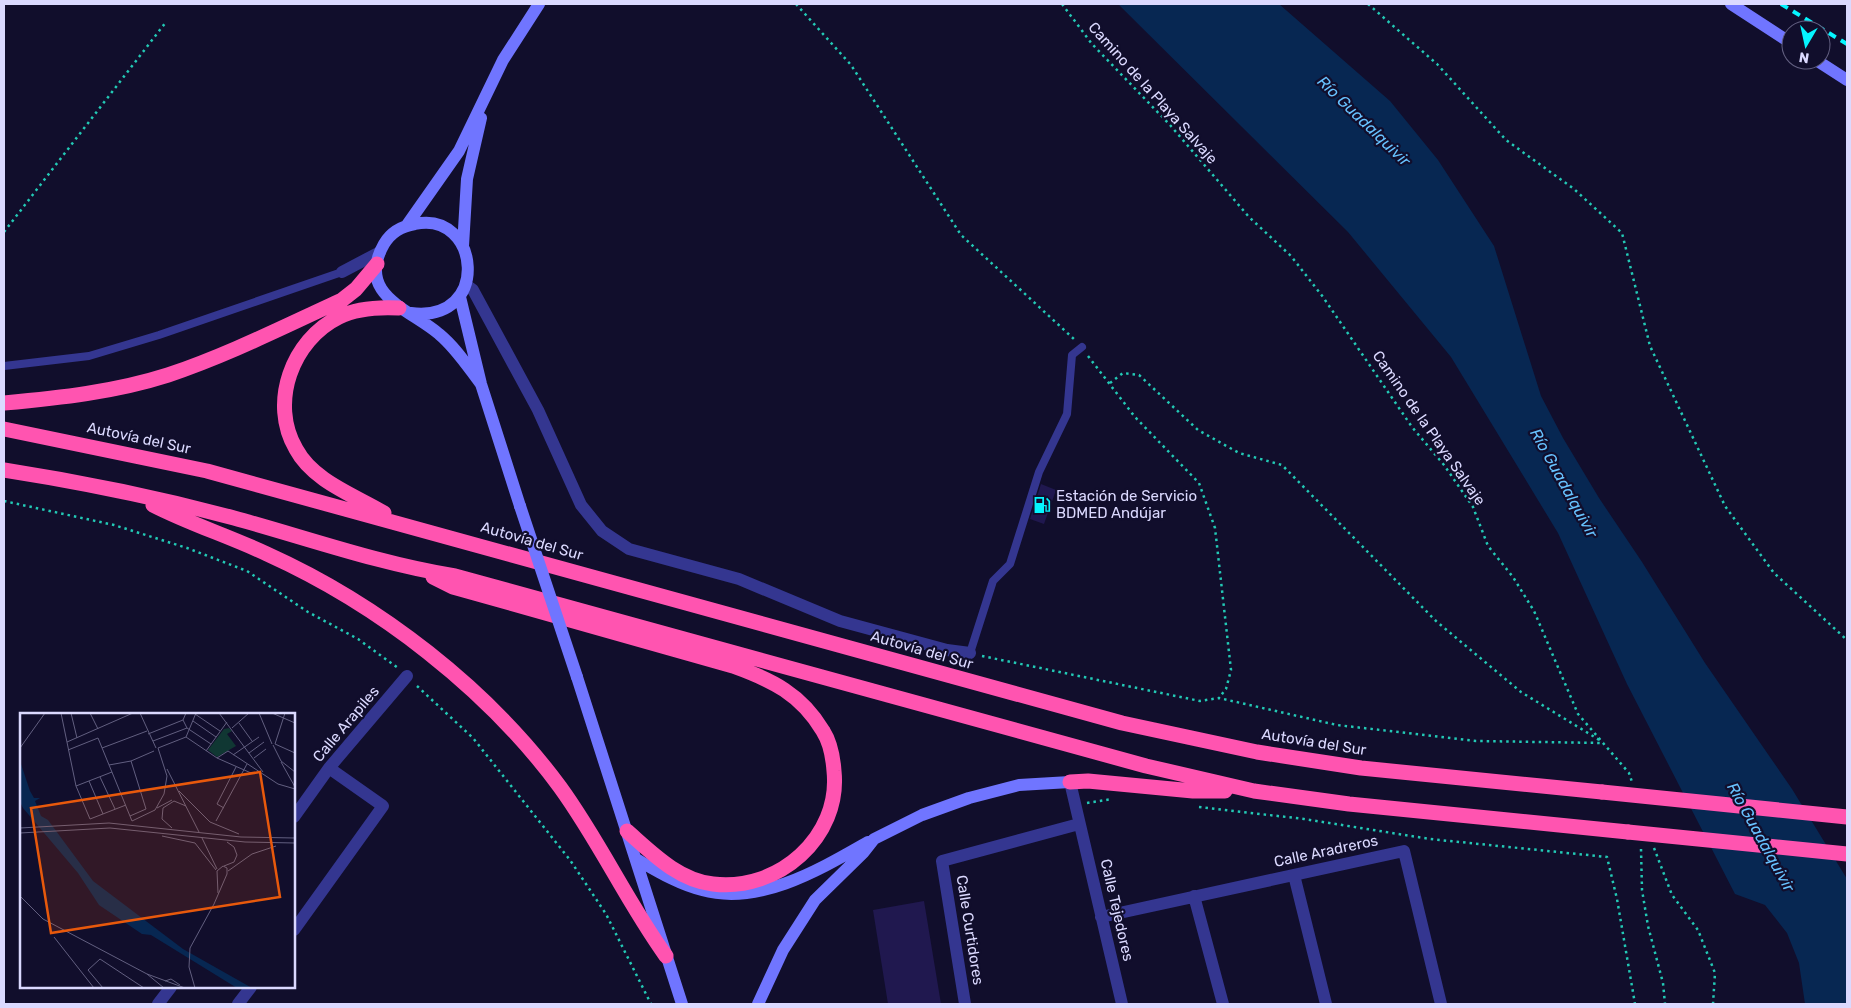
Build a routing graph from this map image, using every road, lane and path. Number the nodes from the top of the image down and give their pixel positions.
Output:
1 (539, 4) edge
2 (796, 4) edge
3 (1062, 4) edge
4 (1368, 4) edge
5 (1731, 4) edge
6 (166, 22) dead end
7 (1781, 36) edge
8 (1831, 70) edge
9 (1847, 80) edge
10 (484, 102) junction
11 (407, 225) junction
12 (4, 232) edge
13 (463, 246) junction
14 (376, 266) junction
15 (342, 272) junction
16 (466, 285) junction
17 (460, 296) junction
18 (405, 311) junction
19 (1082, 347) junction
20 (4, 366) edge
21 (1110, 383) junction
22 (481, 384) junction
23 (4, 403) edge
24 (4, 429) edge
25 (4, 470) edge
26 (136, 496) junction
27 (400, 523) junction
28 (421, 570) junction
29 (1847, 640) edge
30 (970, 653) junction
31 (407, 676) dead end
32 (1219, 698) junction
33 (1604, 743) junction
34 (329, 768) junction
35 (1070, 782) junction
36 (1633, 791) dead end
37 (1254, 792) junction
38 (295, 816) edge
39 (1847, 817) edge
40 (1079, 824) junction
41 (627, 831) junction
42 (874, 839) junction
43 (1652, 843) dead end
44 (1641, 849) dead end
45 (1847, 854) edge
46 (636, 859) junction
47 (1294, 875) junction
48 (1194, 896) junction
49 (1101, 917) junction
50 (295, 929) edge
51 (666, 956) junction
52 (170, 988) edge
53 (250, 988) edge
54 (158, 1004) edge
55 (238, 1004) edge
56 (682, 1004) edge
57 (758, 1004) edge
58 (965, 1004) edge
59 (1122, 1004) edge
60 (1223, 1004) edge
61 (1326, 1004) edge
62 (1440, 1004) edge
63 (1665, 1004) edge
64 (1714, 1004) edge

1 - 10 street
2 - 19 path
3 - 33 path, Camino de la Playa Salvaje
4 - 29 path
5 - 7 street
6 - 12 path
8 - 9 street
10 - 11 street
10 - 13 street
11 - 13 street
11 - 14 street
13 - 16 street
14 - 15 street
14 - 15 street
14 - 18 street
14 - 23 highway
15 - 20 lane
16 - 17 street
16 - 30 street
17 - 18 street
17 - 22 street
18 - 22 street
18 - 27 highway
19 - 21 path
19 - 30 lane
21 - 32 path
21 - 33 path
22 - 41 street, bridge
24 - 27 highway, Autovía del Sur
25 - 26 highway
26 - 28 highway
26 - 51 highway
27 - 39 highway, Autovía del Sur, bridge
28 - 37 highway
28 - 41 highway
30 - 32 path
31 - 34 street, Calle Arapiles
32 - 33 path
33 - 36 path, Camino de la Playa Salvaje
34 - 38 street, Calle Arapiles
34 - 50 street
35 - 37 highway
35 - 40 street, Calle Tejedores
35 - 42 street
37 - 45 highway, bridge
40 - 49 street, Calle Tejedores
40 - 58 street, Calle Curtidores
41 - 46 street
42 - 46 street
42 - 57 street
43 - 64 path
44 - 63 path
46 - 51 street
47 - 48 street, Calle Aradreros
47 - 61 street
47 - 62 street, Calle Aradreros
48 - 49 street, Calle Aradreros
48 - 60 street
49 - 59 street, Calle Tejedores
51 - 56 street
52 - 54 street
53 - 55 street

